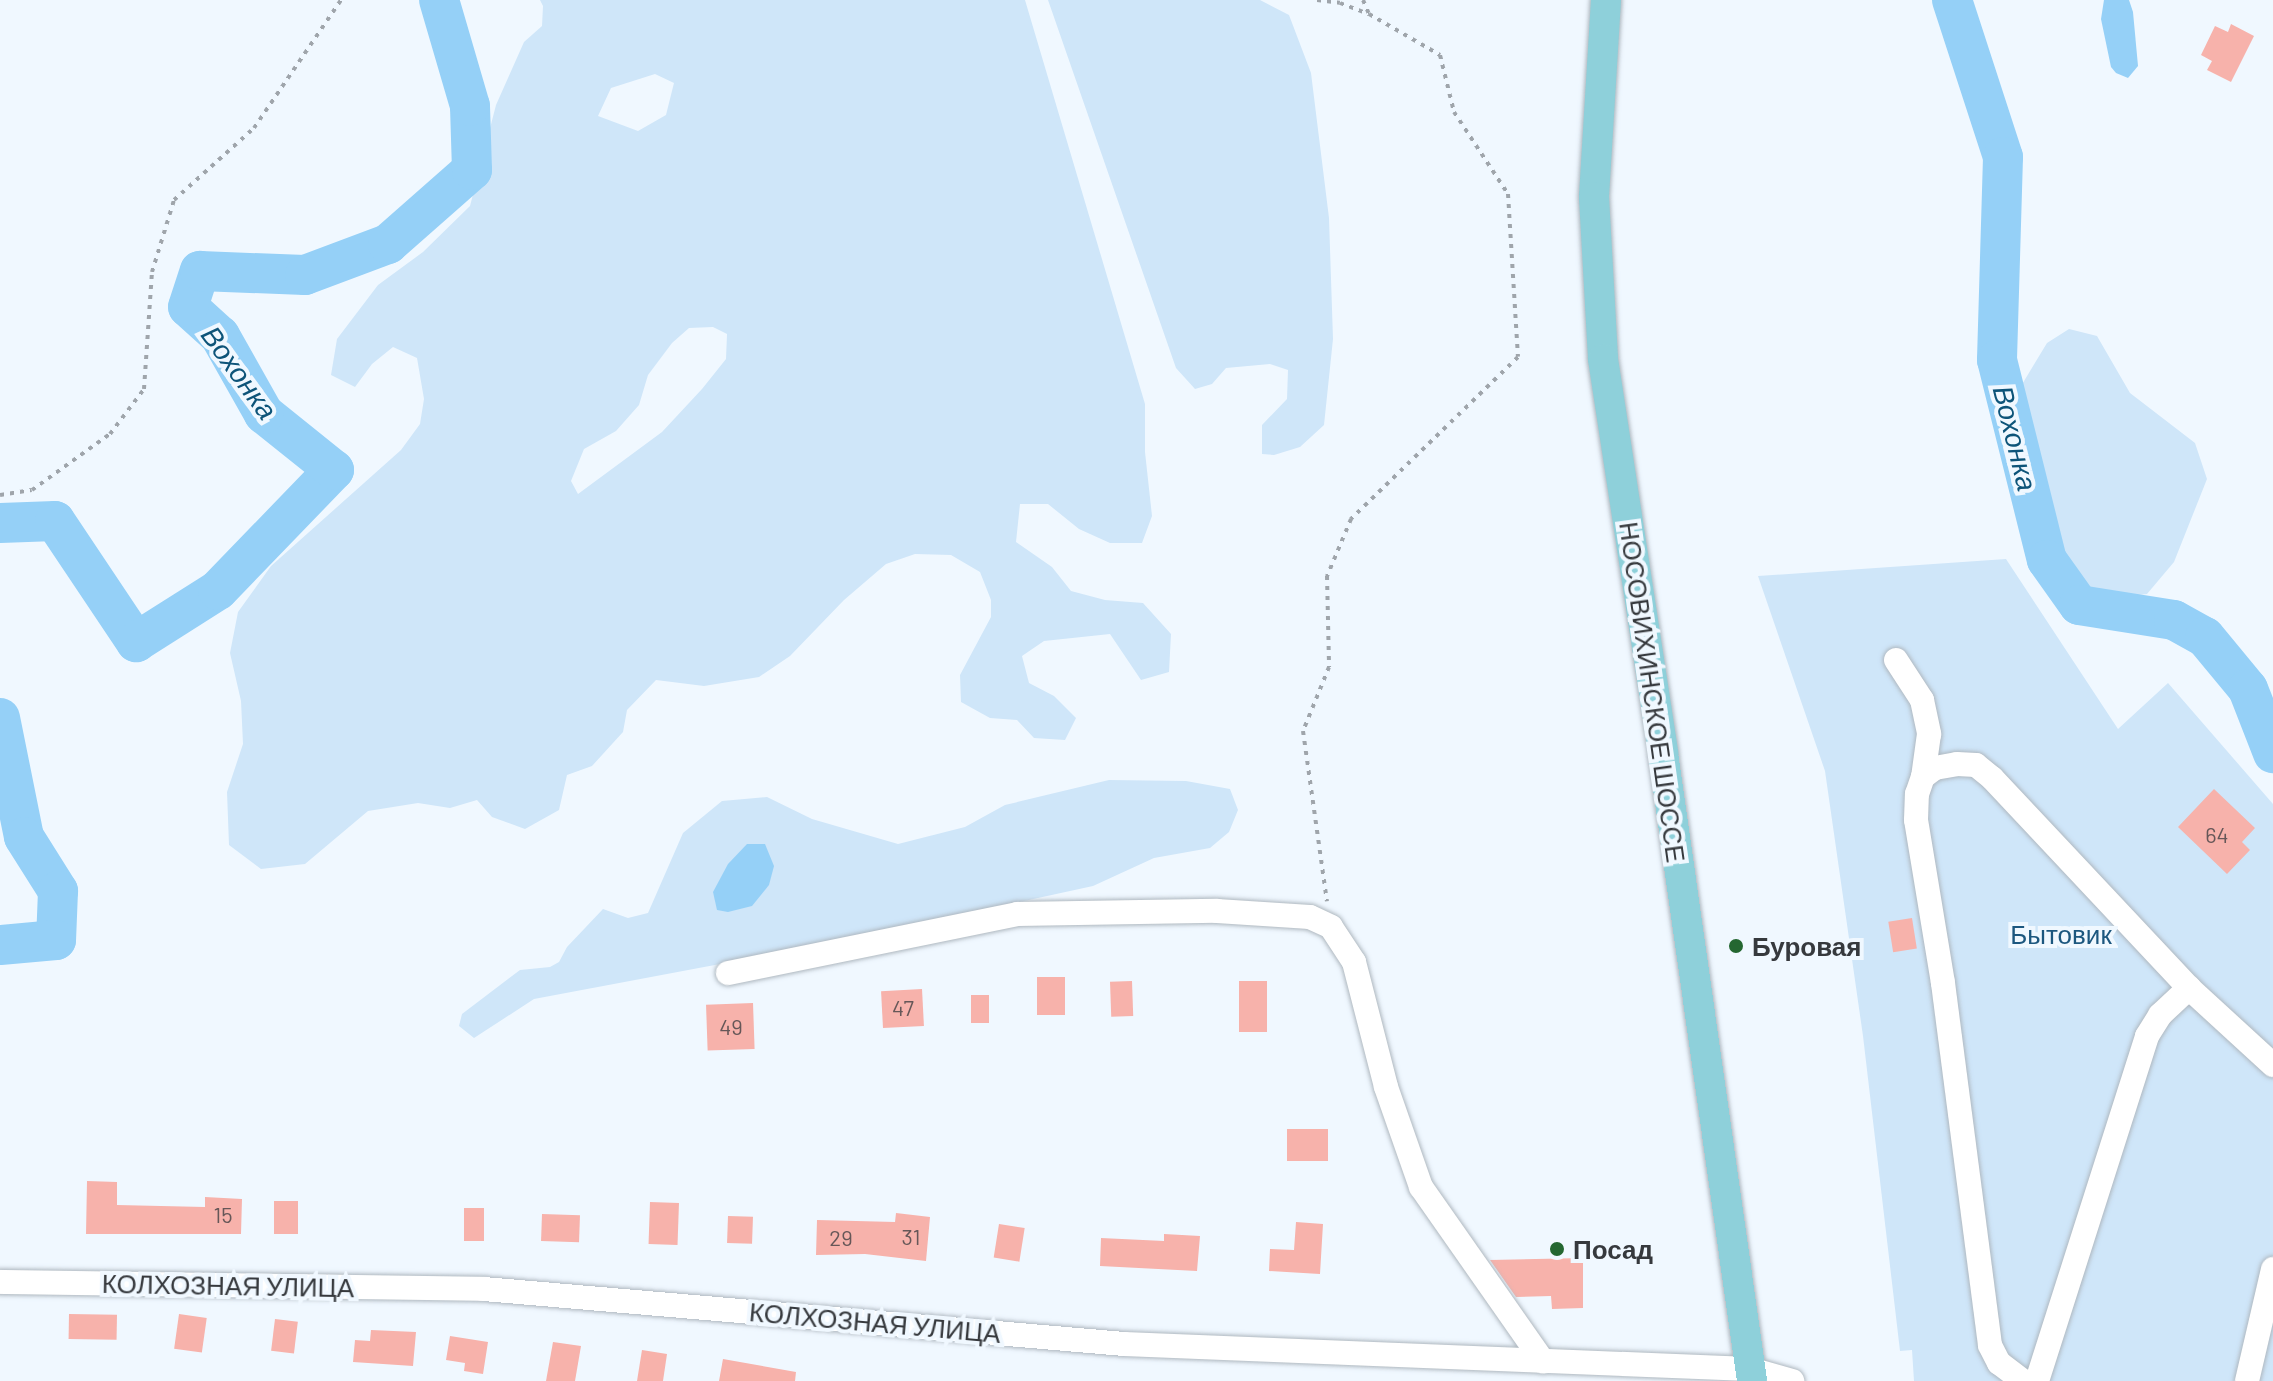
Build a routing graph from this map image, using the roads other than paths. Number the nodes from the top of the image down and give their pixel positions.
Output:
1 (1606, 0) edge
2 (1896, 660) dead end
3 (1923, 777) junction
4 (728, 973) dead end
5 (2189, 988) junction
6 (2273, 1065) edge
7 (2273, 1269) edge
8 (0, 1282) edge
9 (1543, 1361) junction
10 (1751, 1375) edge
11 (1792, 1381) edge
12 (2023, 1381) edge
13 (2037, 1381) edge
14 (2247, 1381) edge

1 - 10 main road, НОСОВИХИНСКОЕ ШОССЕ
2 - 3 street
3 - 5 street
3 - 12 street
4 - 9 street
5 - 6 street
5 - 13 street
7 - 14 street
8 - 9 street, КОЛХОЗНАЯ УЛИЦА
9 - 10 street, КОЛХОЗНАЯ УЛИЦА
10 - 11 street, КОЛХОЗНАЯ УЛИЦА

